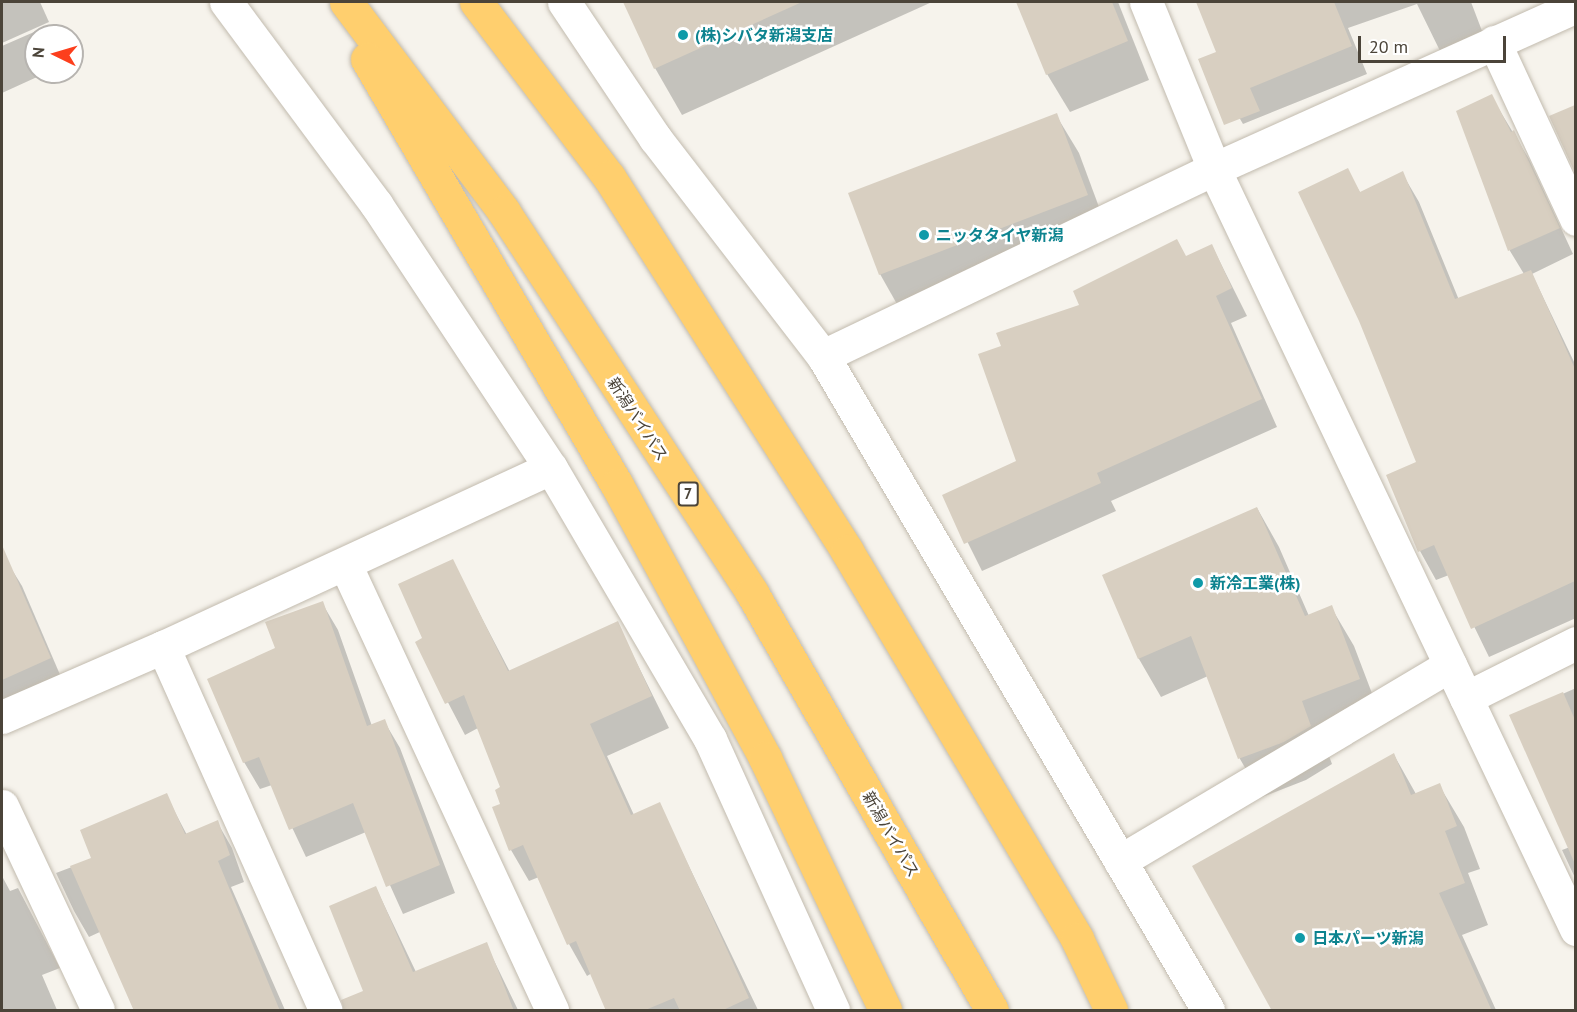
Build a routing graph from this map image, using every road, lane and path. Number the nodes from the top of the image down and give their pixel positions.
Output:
1 (226, 2) edge
2 (333, 2) edge
3 (346, 2) edge
4 (476, 2) edge
5 (564, 2) edge
6 (1146, 2) edge
7 (1575, 6) edge
8 (1536, 11) edge
9 (1494, 42) junction
10 (1214, 169) junction
11 (1575, 219) edge
12 (823, 356) junction
13 (551, 468) junction
14 (345, 564) junction
15 (1575, 643) edge
16 (163, 647) junction
17 (1450, 665) junction
18 (1466, 699) junction
19 (2, 717) edge
20 (2, 806) edge
21 (1119, 861) junction
22 (1575, 929) edge
23 (98, 1011) edge
24 (325, 1011) edge
25 (552, 1011) edge
26 (833, 1011) edge
27 (885, 1011) edge
28 (993, 1011) edge
29 (1111, 1011) edge
30 (1208, 1011) edge

1 - 13 street
2 - 27 highway
3 - 28 highway, 新潟バイパス / 7
4 - 29 highway
5 - 12 street
6 - 10 street
7 - 8 street
8 - 9 street
9 - 10 street
9 - 11 street
10 - 12 street
10 - 17 street
12 - 21 street
13 - 14 street
13 - 26 street
14 - 16 street
14 - 25 street
15 - 18 street
16 - 19 street
16 - 24 street
17 - 18 street
17 - 21 street
18 - 22 street
20 - 23 street
21 - 30 street

